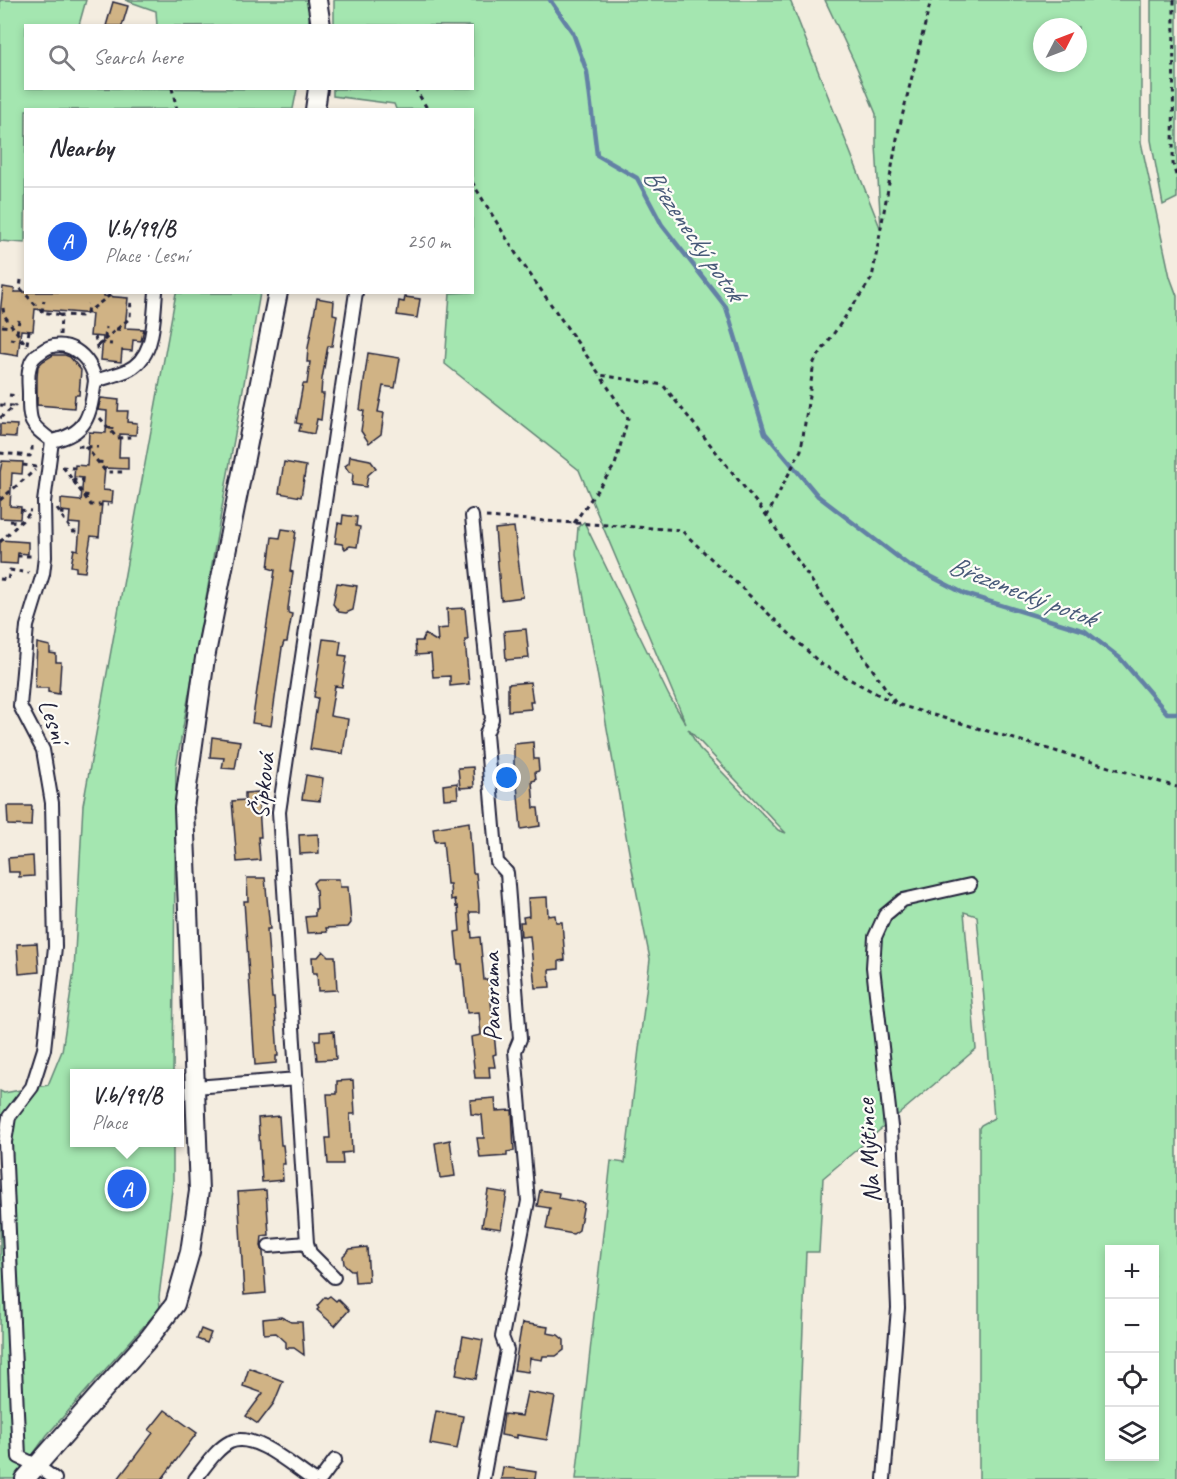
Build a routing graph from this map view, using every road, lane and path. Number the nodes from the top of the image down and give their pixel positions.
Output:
1 (317, 0) edge
2 (932, 0) edge
3 (1174, 0) edge
4 (321, 24) edge
5 (172, 90) edge
6 (318, 90) edge
7 (416, 90) edge
8 (177, 108) edge
9 (315, 108) edge
10 (427, 108) edge
11 (1177, 179) edge
12 (474, 185) edge
13 (21, 280) dead end
14 (24, 292) edge
15 (108, 294) edge
16 (156, 294) edge
17 (278, 294) edge
18 (356, 294) edge
19 (28, 295) edge
20 (101, 295) dead end
21 (44, 300) dead end
22 (132, 300) dead end
23 (100, 303) junction
24 (88, 304) dead end
25 (3, 308) dead end
26 (42, 312) junction
27 (87, 313) junction
28 (2, 314) edge
29 (62, 315) junction
30 (123, 318) dead end
31 (19, 320) dead end
32 (122, 324) junction
33 (2, 326) dead end
34 (106, 327) dead end
35 (13, 328) junction
36 (116, 329) junction
37 (123, 330) dead end
38 (29, 331) dead end
39 (17, 333) junction
40 (105, 338) junction
41 (10, 339) dead end
42 (23, 341) junction
43 (112, 344) dead end
44 (58, 345) junction
45 (27, 346) junction
46 (36, 356) junction
47 (600, 375) junction
48 (95, 381) junction
49 (0, 405) edge
50 (14, 406) dead end
51 (91, 407) junction
52 (32, 425) junction
53 (109, 428) junction
54 (116, 429) dead end
55 (132, 437) dead end
56 (52, 441) junction
57 (84, 446) dead end
58 (0, 453) edge
59 (98, 462) junction
60 (107, 463) dead end
61 (39, 467) dead end
62 (63, 467) dead end
63 (123, 469) dead end
64 (72, 480) junction
65 (83, 480) dead end
66 (84, 495) junction
67 (92, 496) dead end
68 (0, 500) edge
69 (52, 502) dead end
70 (108, 505) dead end
71 (33, 511) dead end
72 (60, 513) junction
73 (70, 514) dead end
74 (472, 516) joint
75 (767, 516) junction
76 (10, 521) dead end
77 (21, 522) junction
78 (574, 523) junction
79 (79, 532) dead end
80 (0, 542) edge
81 (43, 574) junction
82 (0, 579) edge
83 (896, 704) junction
84 (1177, 787) edge
85 (970, 885) dead end
86 (297, 1079) junction
87 (195, 1087) junction
88 (307, 1243) junction
89 (269, 1246) dead end
90 (334, 1277) dead end
91 (335, 1460) dead end
92 (31, 1472) edge
93 (55, 1479) edge
94 (195, 1479) edge
95 (312, 1479) edge
96 (321, 1479) edge
97 (483, 1479) edge
98 (884, 1479) edge

1 - 4 street
2 - 75 path
3 - 11 path
5 - 8 path
6 - 9 street
7 - 10 path
12 - 47 path
13 - 14 path
15 - 23 path
16 - 48 street
17 - 87 street
18 - 86 street, Šípková
19 - 26 path
20 - 23 path
21 - 26 path
22 - 32 path
23 - 27 path
24 - 27 path
25 - 28 path
26 - 29 path
27 - 29 path
28 - 35 path
29 - 44 path
30 - 32 path
31 - 39 path
32 - 36 path
33 - 35 path
34 - 40 path
35 - 39 path
36 - 37 path
36 - 40 path
38 - 45 path
39 - 42 path
40 - 43 path
41 - 42 path
42 - 45 path
44 - 46 street
44 - 48 street
45 - 46 path
46 - 52 street
47 - 75 path
47 - 78 path
48 - 51 street
49 - 50 path
51 - 53 path
51 - 56 street
52 - 56 street
52 - 58 path
53 - 54 path
53 - 55 path
56 - 81 street, Lesní
57 - 59 path
59 - 60 path
59 - 63 path
61 - 68 path
62 - 64 path
64 - 65 path
64 - 66 path
66 - 67 path
66 - 70 path
69 - 72 path
71 - 77 path
72 - 73 path
72 - 79 path
74 - 78 path
74 - 97 street, Panorama
75 - 83 path
76 - 77 path
77 - 80 path
78 - 83 path
81 - 82 path
81 - 92 street, Lesní
83 - 84 path
85 - 98 street, Na Mýtince
86 - 87 street
86 - 88 street, Šípková
87 - 92 street
88 - 89 street
88 - 90 street
91 - 96 street
92 - 93 street
94 - 95 street

